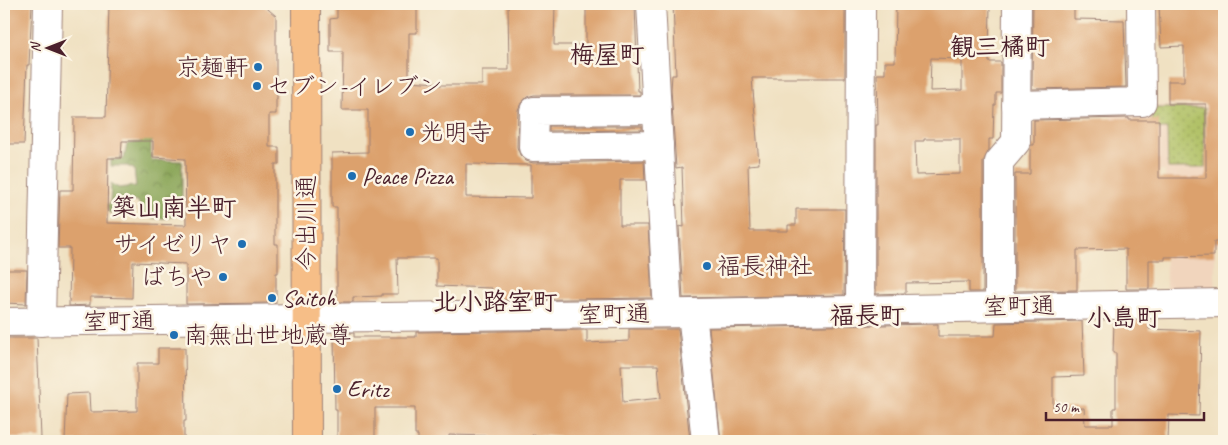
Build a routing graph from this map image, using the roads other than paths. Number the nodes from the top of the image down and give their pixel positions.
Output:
1 (48, 4) edge
2 (306, 4) edge
3 (651, 4) edge
4 (861, 4) edge
5 (1017, 4) edge
6 (1141, 4) edge
7 (1016, 104) junction
8 (657, 110) junction
9 (659, 146) junction
10 (1224, 303) edge
11 (999, 306) junction
12 (860, 309) junction
13 (680, 313) junction
14 (306, 319) junction
15 (4, 322) edge
16 (41, 322) junction
17 (307, 441) edge
18 (706, 441) edge

1 - 16 street
2 - 14 main road, 今出川通
3 - 8 street
4 - 12 street
5 - 7 street
6 - 7 street
7 - 11 street
8 - 9 street
8 - 9 street
9 - 13 street
10 - 11 street, 室町通
11 - 12 street, 室町通
12 - 13 street, 室町通
13 - 14 street, 室町通
13 - 18 street
14 - 16 street, 室町通
14 - 17 main road, 今出川通
15 - 16 street, 室町通

